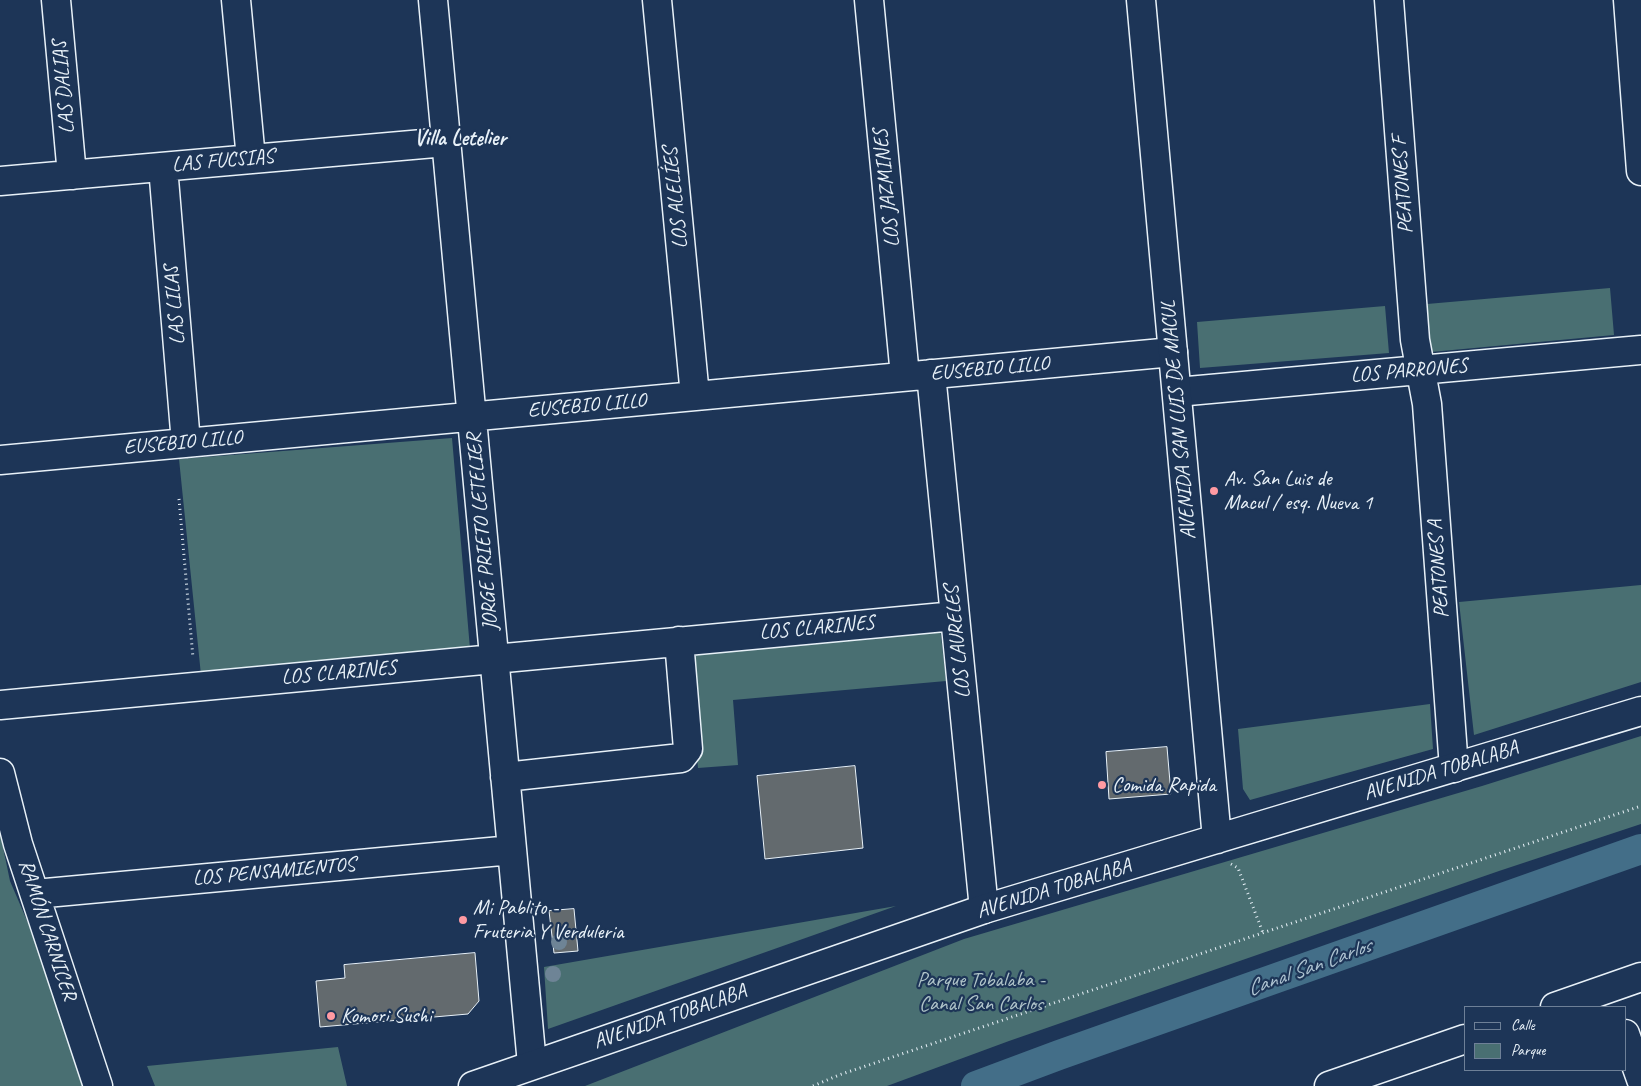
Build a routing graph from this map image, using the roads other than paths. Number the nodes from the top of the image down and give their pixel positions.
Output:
1 (56, 0) edge
2 (236, 0) edge
3 (433, 0) edge
4 (657, 0) edge
5 (869, 0) edge
6 (1142, 0) edge
7 (1389, 0) edge
8 (1628, 0) edge
9 (1636, 45) edge
10 (446, 142) junction
11 (251, 159) junction
12 (163, 167) junction
13 (1641, 171) edge
14 (72, 175) junction
15 (0, 181) edge
16 (1641, 350) edge
17 (1173, 352) junction
18 (1420, 370) junction
19 (918, 375) junction
20 (1177, 392) junction
21 (695, 396) junction
22 (472, 416) junction
23 (186, 443) junction
24 (0, 460) edge
25 (955, 616) junction
26 (679, 641) junction
27 (494, 659) junction
28 (0, 704) edge
29 (1641, 711) edge
30 (1454, 768) junction
31 (0, 773) edge
32 (505, 777) junction
33 (1206, 842) junction
34 (512, 850) junction
35 (35, 894) junction
36 (984, 909) junction
37 (1641, 979) edge
38 (1612, 998) edge
39 (1561, 1006) edge
40 (1626, 1037) edge
41 (1464, 1039) edge
42 (532, 1064) junction
43 (1641, 1079) edge
44 (98, 1086) edge
45 (473, 1086) edge
46 (1329, 1086) edge

1 - 14 street, LAS DALIAS
2 - 11 street
3 - 10 street, JORGE PRIETO LETELIER
4 - 21 street, LOS ALELÍES
5 - 19 street, LOS JAZMINES
6 - 17 street, AVENIDA SAN LUIS DE MACUL
7 - 18 street, PEATONES F
8 - 9 street
9 - 13 street
10 - 11 street, LAS FUCSIAS
10 - 22 street, JORGE PRIETO LETELIER
11 - 12 street, LAS FUCSIAS
12 - 14 street, LAS FUCSIAS
12 - 23 street, LAS LILAS
14 - 15 street, LAS FUCSIAS
16 - 18 street, LOS PARRONES
17 - 19 street, EUSEBIO LILLO
17 - 20 street, AVENIDA SAN LUIS DE MACUL
18 - 20 street, LOS PARRONES
18 - 30 street, PEATONES A
19 - 21 street, EUSEBIO LILLO
19 - 25 street, LOS LAURELES
20 - 33 street, AVENIDA SAN LUIS DE MACUL
21 - 22 street, EUSEBIO LILLO
22 - 23 street, EUSEBIO LILLO
22 - 27 street, JORGE PRIETO LETELIER
23 - 24 street, EUSEBIO LILLO
25 - 26 street, LOS CLARINES
25 - 36 street, LOS LAURELES
26 - 27 street, LOS CLARINES
26 - 32 street
27 - 28 street, LOS CLARINES
27 - 32 street, JORGE PRIETO LETELIER
29 - 30 street, AVENIDA TOBALABA
30 - 33 street, AVENIDA TOBALABA
31 - 35 street, RAMÓN CARNICER
32 - 34 street, JORGE PRIETO LETELIER
33 - 36 street, AVENIDA TOBALABA
34 - 35 street, LOS PENSAMIENTOS
34 - 42 street, JORGE PRIETO LETELIER
35 - 44 street, RAMÓN CARNICER
36 - 42 street, AVENIDA TOBALABA
37 - 38 street
38 - 39 street
40 - 43 street
41 - 46 street
42 - 45 street, AVENIDA TOBALABA

